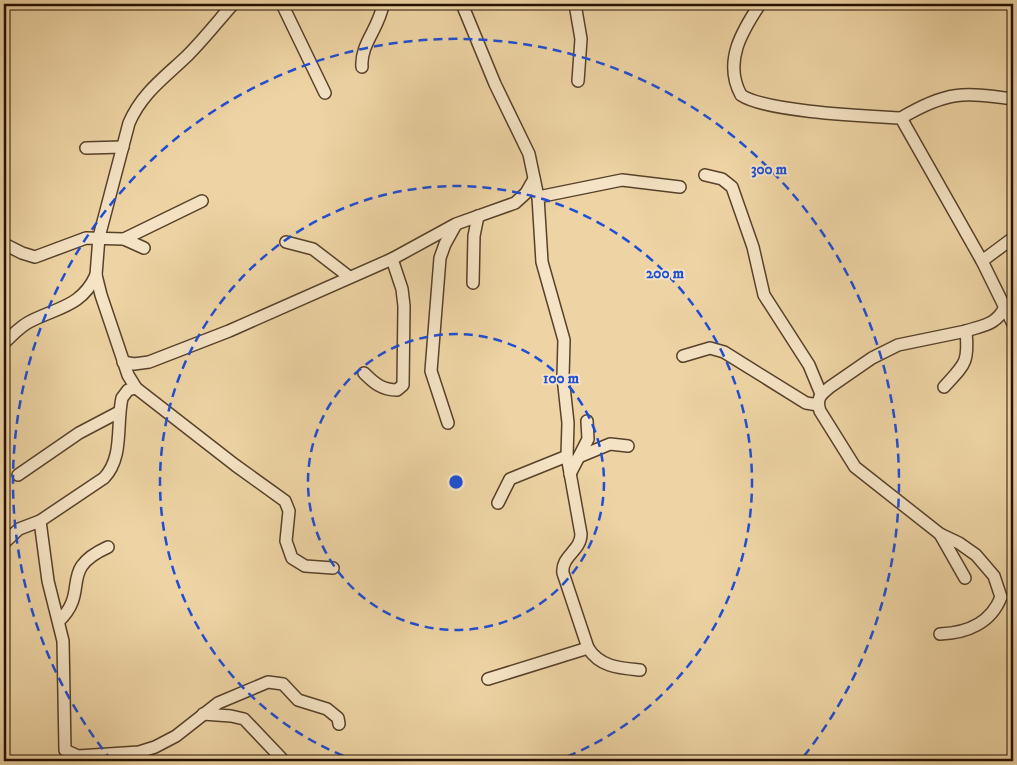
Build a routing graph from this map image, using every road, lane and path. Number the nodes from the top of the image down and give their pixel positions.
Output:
1 (233, 4) edge
2 (282, 4) edge
3 (383, 4) edge
4 (462, 4) edge
5 (575, 4) edge
6 (760, 4) edge
7 (362, 68) dead end
8 (578, 81) dead end
9 (325, 93) dead end
10 (1013, 100) edge
11 (901, 118) junction
12 (123, 147) junction
13 (86, 148) dead end
14 (705, 174) dead end
15 (534, 179) junction
16 (680, 188) dead end
17 (538, 197) junction
18 (202, 201) dead end
19 (478, 216) junction
20 (456, 224) junction
21 (99, 237) junction
22 (1013, 238) edge
23 (124, 240) junction
24 (286, 242) dead end
25 (4, 244) edge
26 (144, 248) dead end
27 (392, 259) junction
28 (982, 261) junction
29 (96, 275) junction
30 (348, 276) junction
31 (473, 283) dead end
32 (1005, 307) junction
33 (1013, 324) edge
34 (966, 331) junction
35 (4, 343) edge
36 (683, 356) dead end
37 (123, 362) junction
38 (364, 372) dead end
39 (944, 387) dead end
40 (136, 388) junction
41 (819, 400) junction
42 (119, 412) junction
43 (587, 421) dead end
44 (448, 423) dead end
45 (628, 446) dead end
46 (567, 456) junction
47 (581, 456) junction
48 (570, 474) junction
49 (18, 475) dead end
50 (498, 503) dead end
51 (40, 521) junction
52 (940, 534) junction
53 (4, 542) edge
54 (108, 548) dead end
55 (333, 568) dead end
56 (965, 578) dead end
57 (59, 621) junction
58 (940, 634) dead end
59 (588, 648) junction
60 (640, 670) dead end
61 (488, 679) dead end
62 (203, 714) junction
63 (339, 724) dead end
64 (63, 756) edge
65 (284, 761) edge

1 - 12 street
2 - 9 street
3 - 7 street
4 - 15 street
5 - 8 street
6 - 11 street
10 - 11 street
11 - 28 street
12 - 13 street
12 - 21 street
14 - 41 street
15 - 17 street
15 - 19 street
16 - 17 street
17 - 46 street
18 - 23 street
19 - 20 street
19 - 31 street
20 - 27 street
20 - 44 street
21 - 23 street
21 - 25 street
21 - 29 street
22 - 28 street
23 - 26 street
24 - 30 street
27 - 30 street
27 - 38 street
28 - 32 street
29 - 35 street
29 - 37 street
30 - 37 street
32 - 33 street
32 - 34 street
34 - 39 street
34 - 41 street
36 - 41 street
37 - 40 street
40 - 42 street
40 - 55 street
41 - 52 street
42 - 49 street
42 - 51 street
43 - 47 street
45 - 47 street
46 - 48 street
46 - 50 street
47 - 48 street
48 - 59 street
51 - 53 street
51 - 57 street
52 - 56 street
52 - 58 street
54 - 57 street
57 - 64 street
59 - 60 street
59 - 61 street
62 - 63 street
62 - 64 street
62 - 65 street

